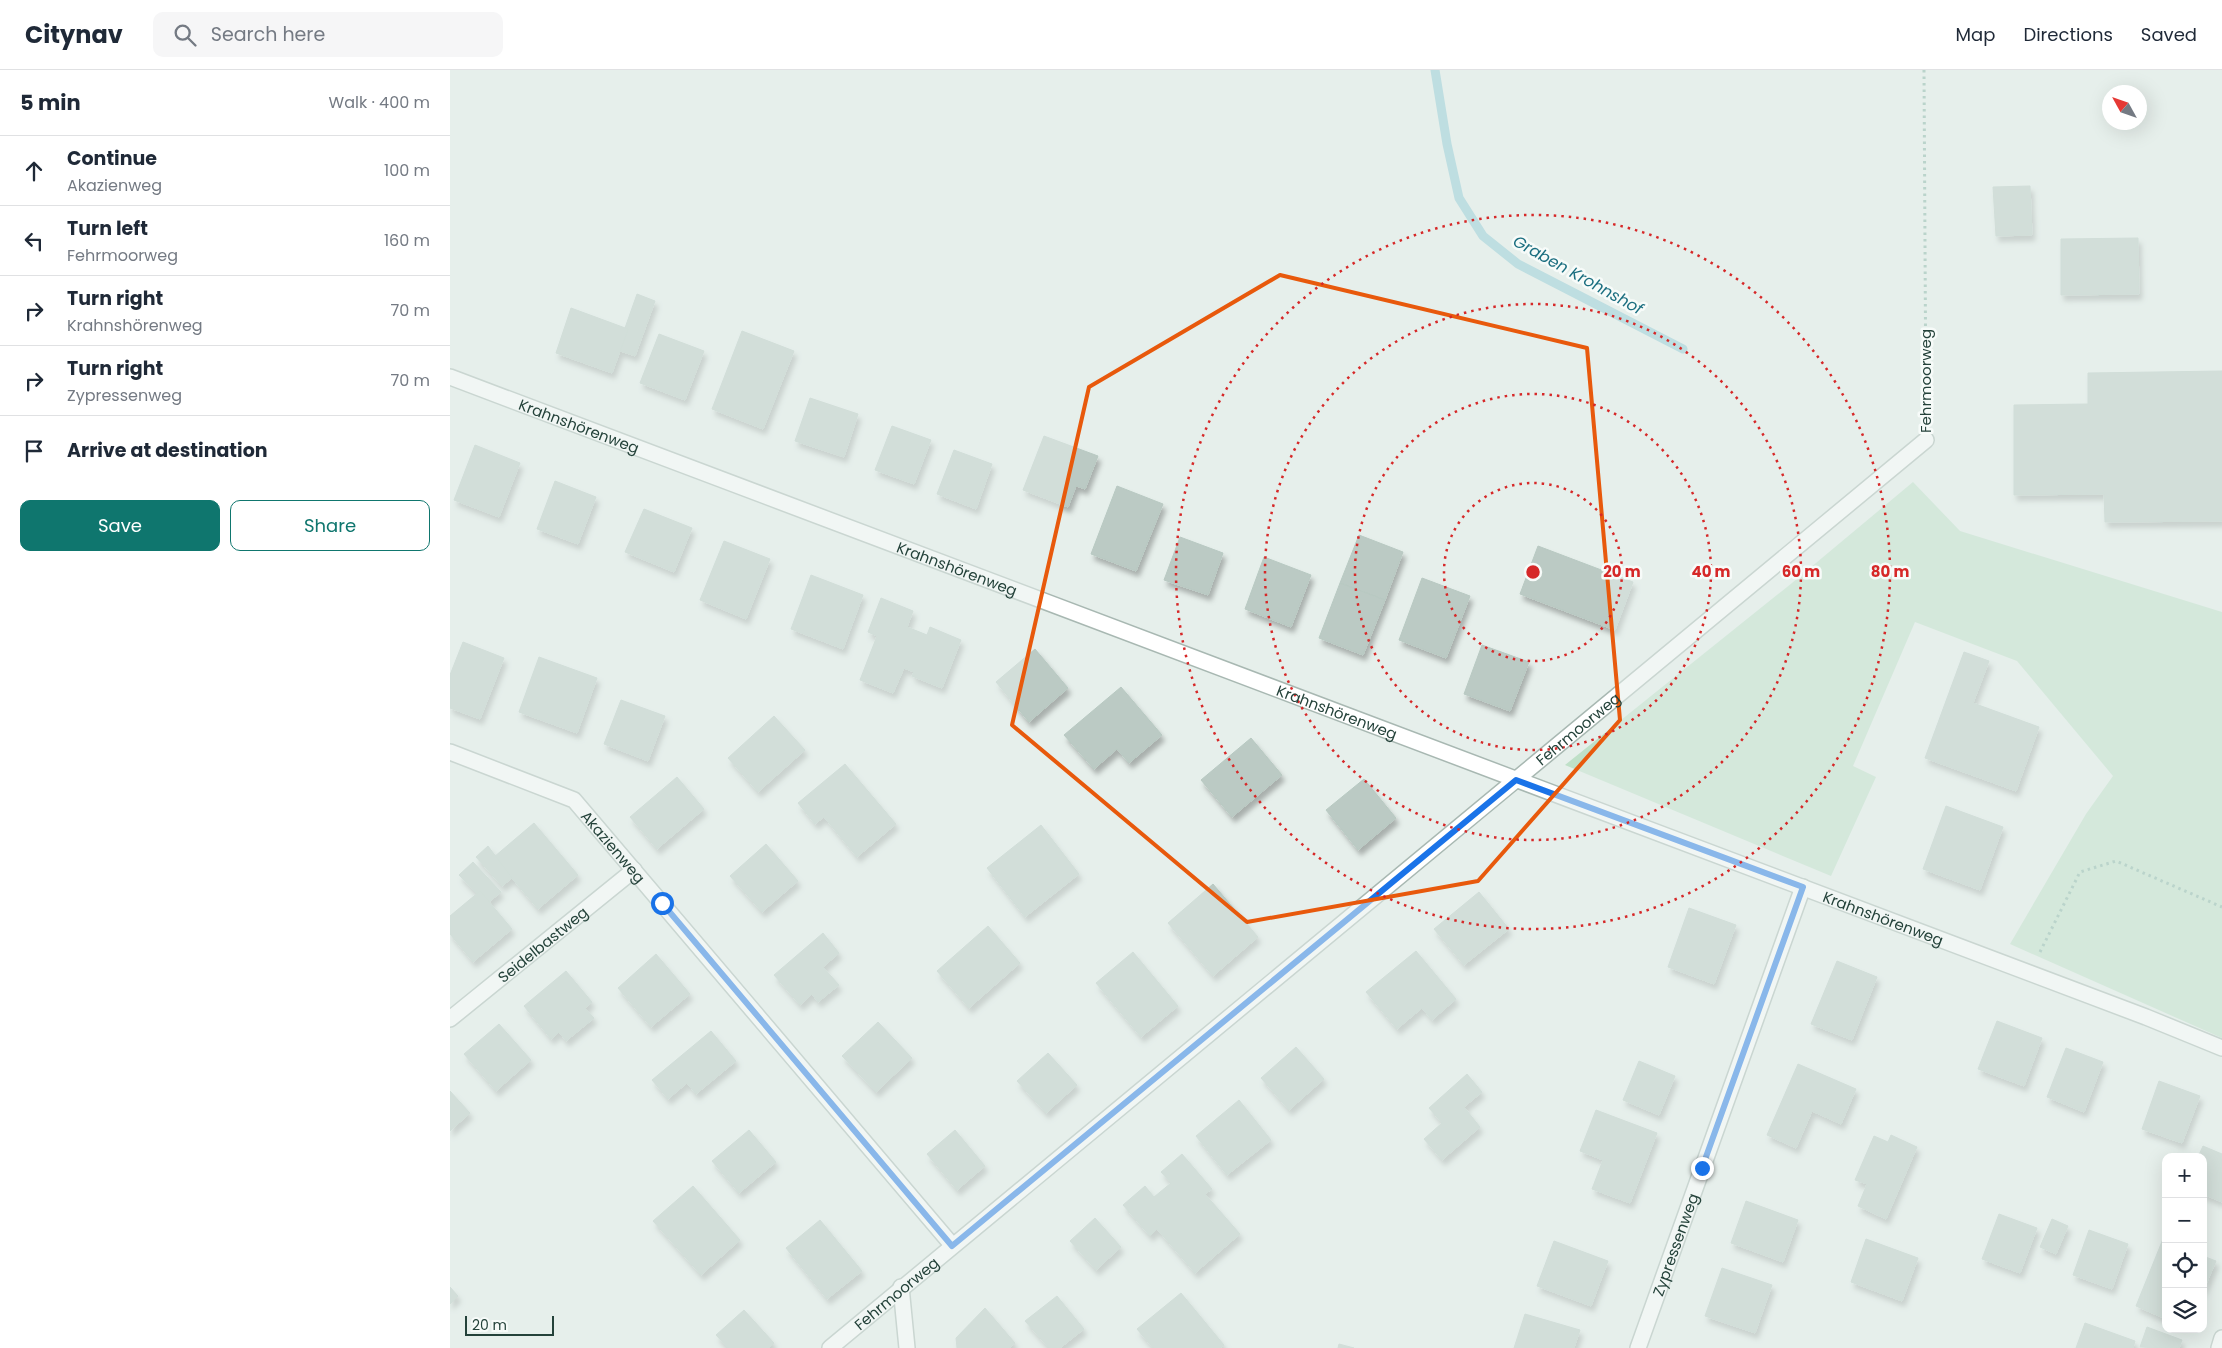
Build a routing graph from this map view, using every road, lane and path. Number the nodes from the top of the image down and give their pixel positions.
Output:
1 (1924, 70) edge
2 (450, 376) edge
3 (1926, 440) joint
4 (450, 752) edge
5 (1516, 780) junction
6 (634, 870) junction
7 (1803, 887) junction
8 (2222, 907) edge
9 (2029, 973) junction
10 (450, 1019) edge
11 (2222, 1048) edge
12 (952, 1246) junction
13 (902, 1287) junction
14 (2222, 1338) edge
15 (830, 1348) edge
16 (906, 1348) edge
17 (1638, 1348) edge
18 (2218, 1348) edge

1 - 3 path, Fehrmoorweg
2 - 5 street, Krahnshörenweg
3 - 5 street, Fehrmoorweg
4 - 6 street, Akazienweg
5 - 7 street, Krahnshörenweg
5 - 12 street, Fehrmoorweg
6 - 10 street, Seidelbastweg
6 - 12 street, Akazienweg
7 - 9 street, Krahnshörenweg
7 - 17 street, Zypressenweg
8 - 9 path
9 - 11 street, Krahnshörenweg
12 - 13 street, Fehrmoorweg
13 - 15 street, Fehrmoorweg
13 - 16 street
14 - 18 street

